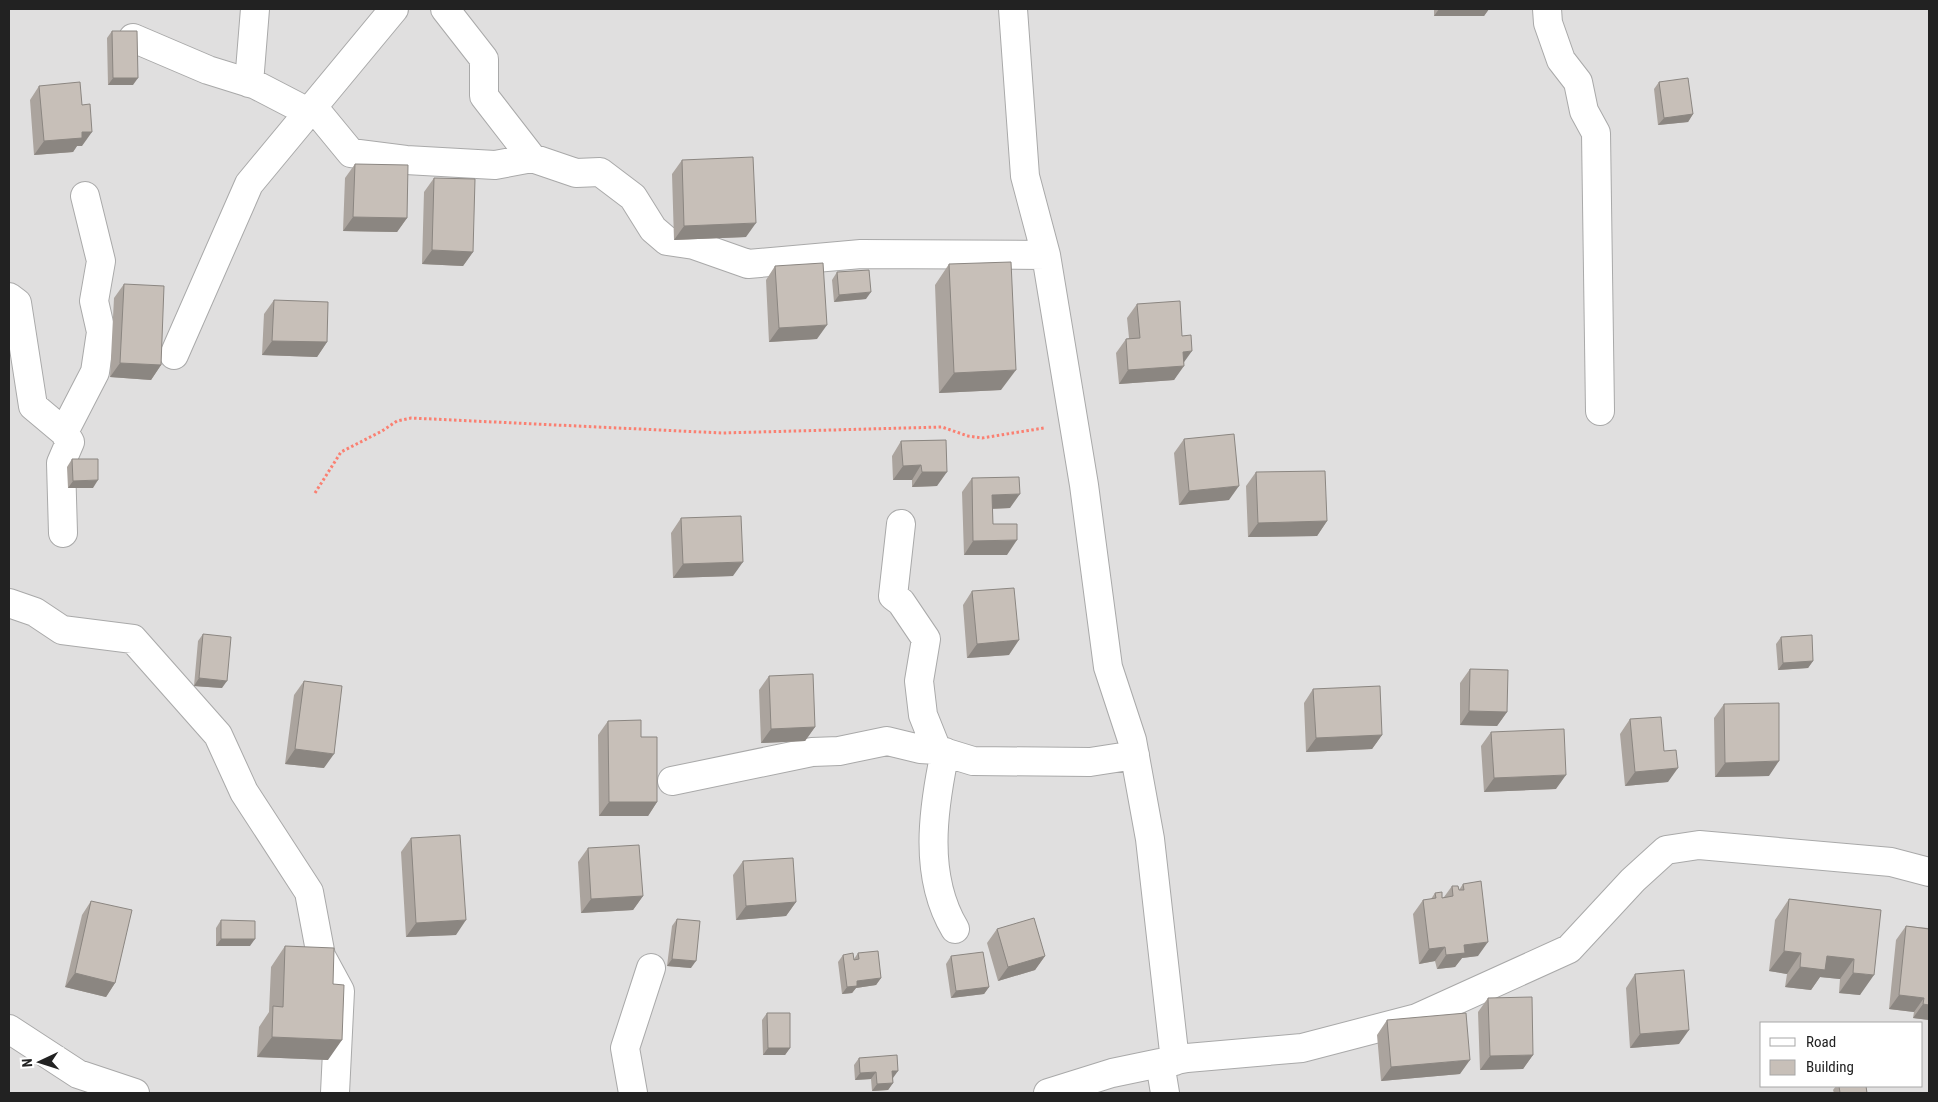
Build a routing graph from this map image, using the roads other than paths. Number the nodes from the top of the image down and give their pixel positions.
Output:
1 (255, 9) edge
2 (394, 9) edge
3 (445, 9) edge
4 (1013, 9) edge
5 (1547, 9) edge
6 (133, 38) edge
7 (249, 83) junction
8 (312, 110) junction
9 (532, 158) junction
10 (85, 196) dead end
11 (1046, 255) junction
12 (9, 297) edge
13 (174, 355) dead end
14 (21, 405) edge
15 (1600, 411) dead end
16 (64, 432) junction
17 (901, 524) dead end
18 (63, 533) dead end
19 (9, 603) edge
20 (941, 751) junction
21 (1134, 754) junction
22 (672, 781) dead end
23 (1929, 872) edge
24 (955, 929) dead end
25 (652, 968) dead end
26 (9, 1029) edge
27 (1168, 1062) junction
28 (135, 1093) edge
29 (335, 1093) edge
30 (632, 1093) edge
31 (1048, 1093) edge
32 (1165, 1093) edge

1 - 7 street
2 - 8 street
3 - 9 street
4 - 11 street
5 - 15 street
6 - 7 street
7 - 8 street
8 - 9 street
8 - 13 street
9 - 11 street
10 - 16 street
11 - 21 street
12 - 14 street
14 - 16 street
16 - 18 street
17 - 20 street
19 - 29 street
20 - 21 street
20 - 22 street
20 - 24 street
21 - 27 street
23 - 27 street
25 - 30 street
26 - 28 street
27 - 31 street
27 - 32 street

